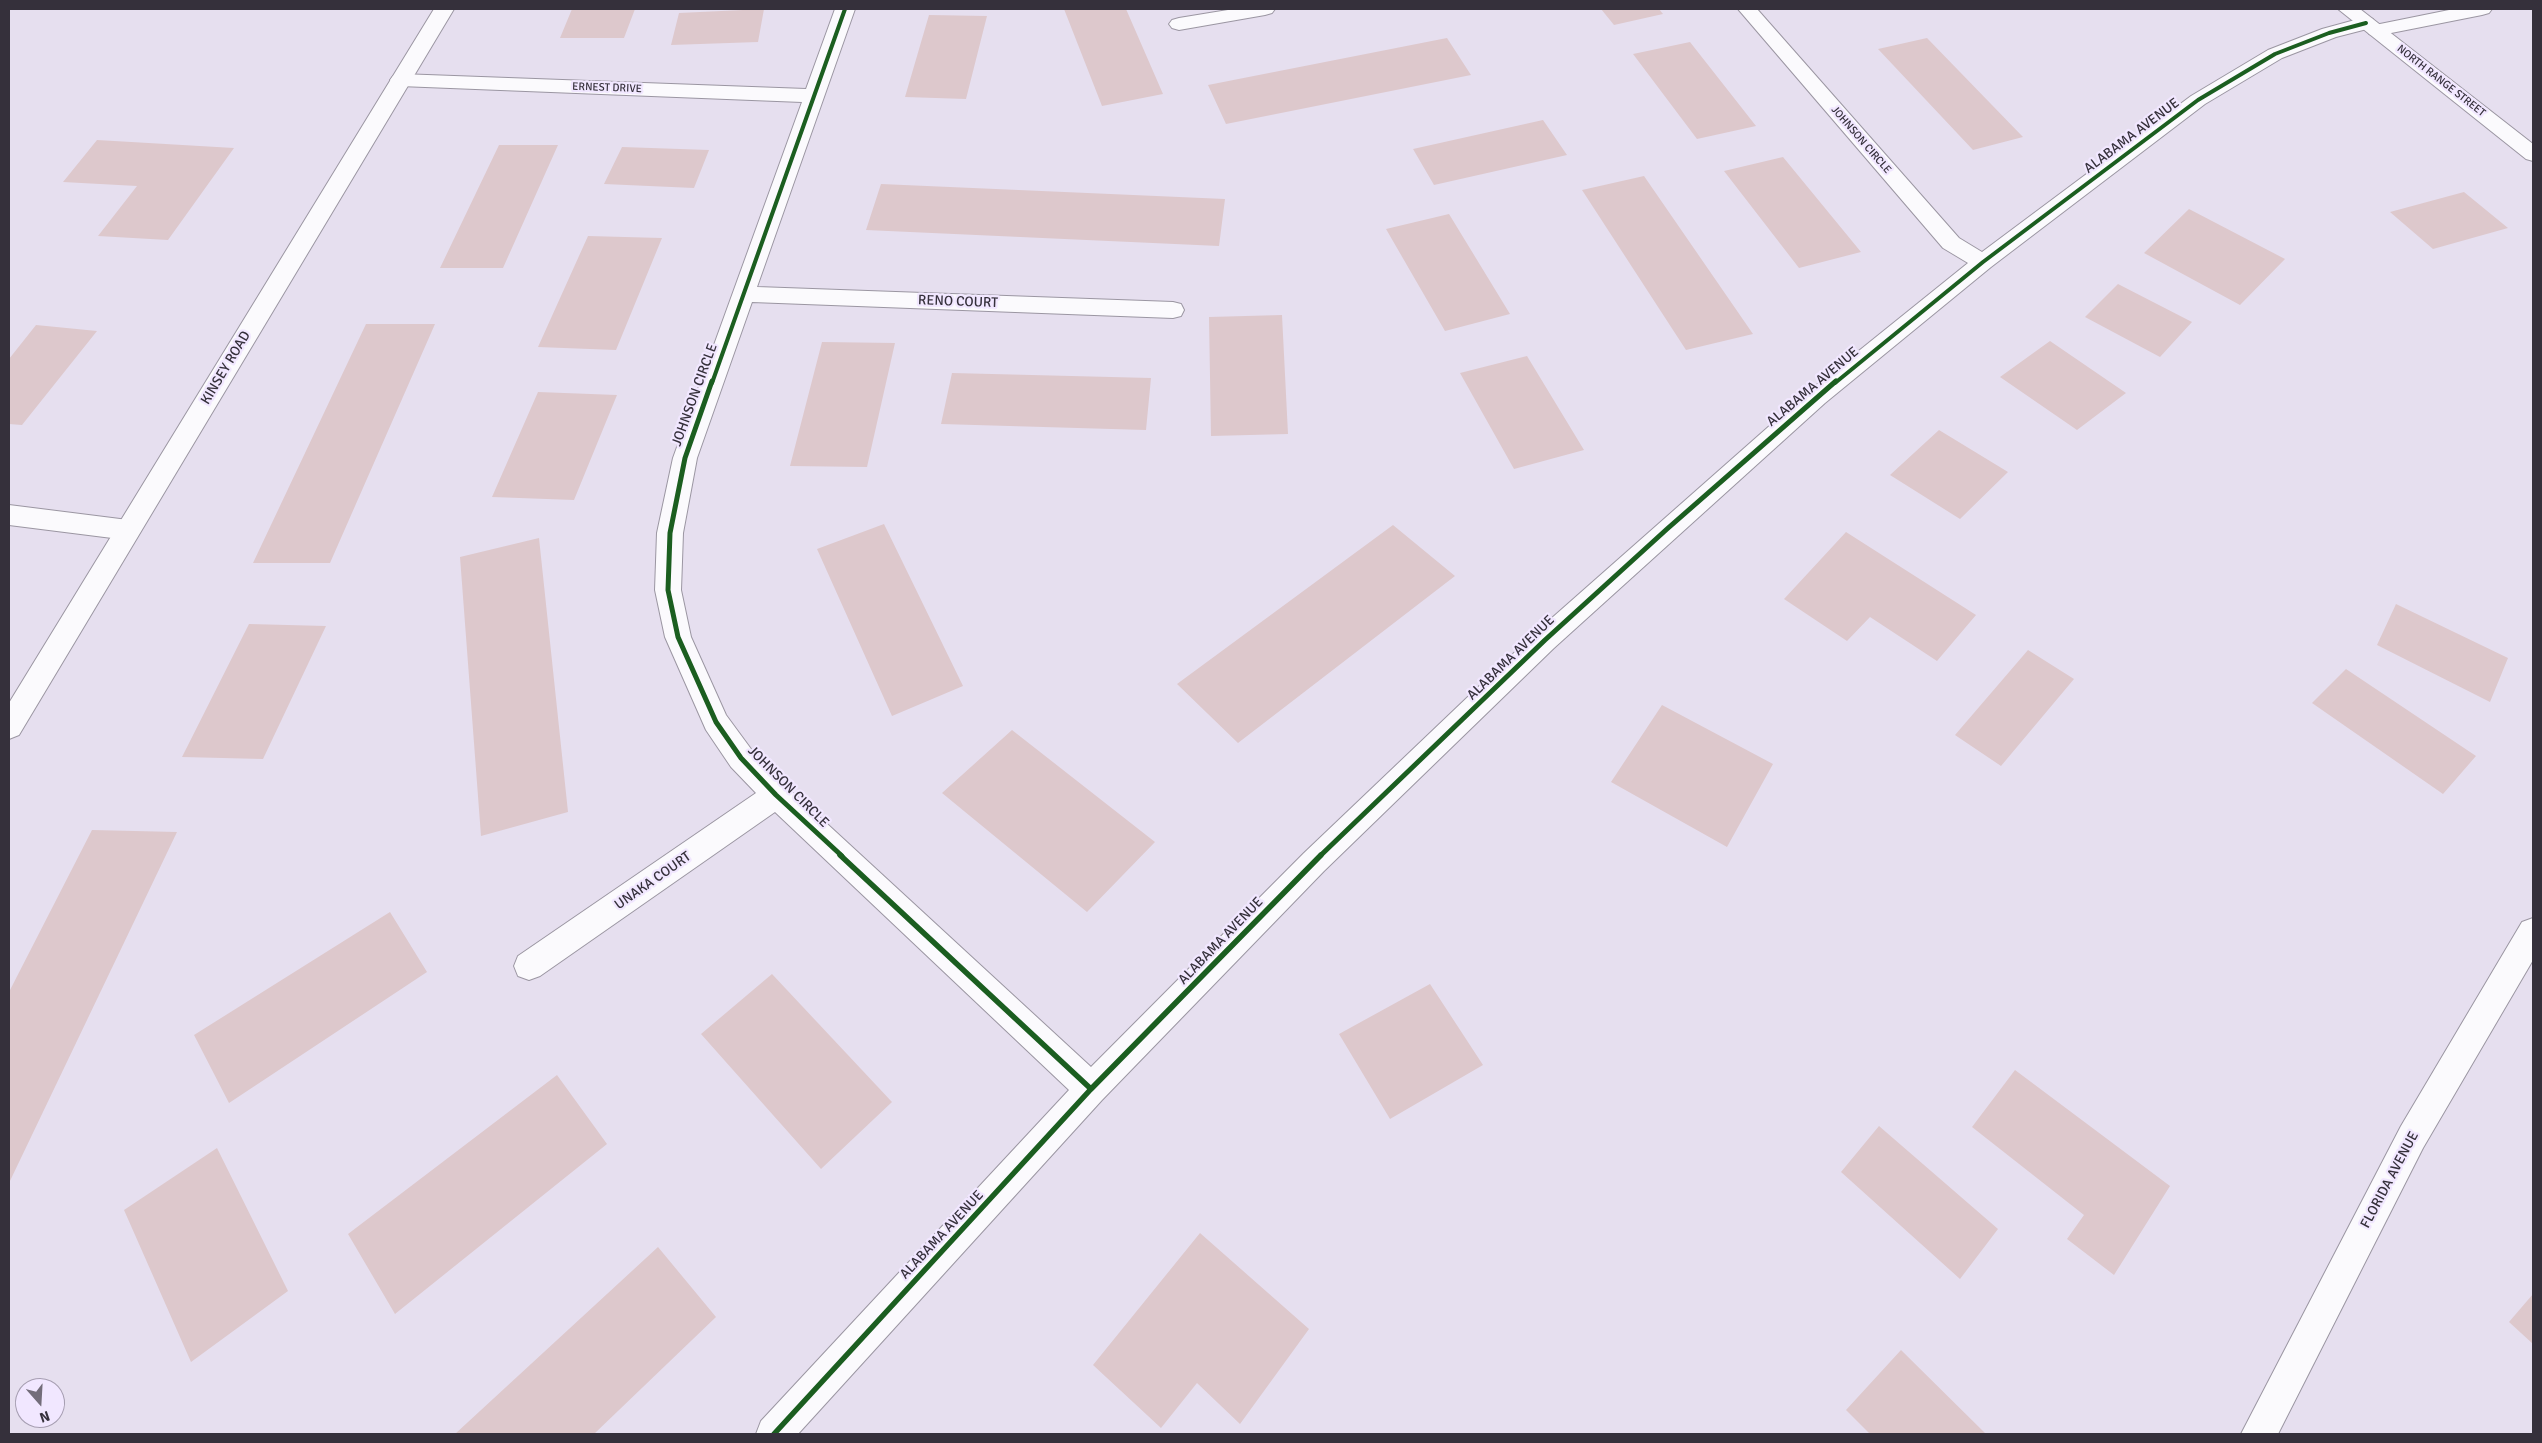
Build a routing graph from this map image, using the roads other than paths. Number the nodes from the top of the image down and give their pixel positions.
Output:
1 (444, 9) edge
2 (845, 9) edge
3 (1265, 9) edge
4 (1747, 9) edge
5 (2482, 9) edge
6 (2363, 21) edge
7 (1178, 24) dead end
8 (400, 80) junction
9 (814, 96) junction
10 (2533, 154) edge
11 (1983, 262) junction
12 (743, 294) junction
13 (1173, 310) dead end
14 (9, 516) edge
15 (128, 530) junction
16 (9, 727) edge
17 (776, 795) junction
18 (2533, 932) edge
19 (529, 966) dead end
20 (1091, 1089) junction
21 (774, 1434) edge
22 (2259, 1434) edge

1 - 8 street, KINSEY ROAD
2 - 9 street, JOHNSON CIRCLE
3 - 7 street
4 - 11 street, JOHNSON CIRCLE
5 - 6 street, ALABAMA AVENUE
6 - 10 street, NORTH RANGE STREET
6 - 11 street, ALABAMA AVENUE
8 - 9 street, ERNEST DRIVE
8 - 15 street, KINSEY ROAD
9 - 12 street, JOHNSON CIRCLE
11 - 20 street, ALABAMA AVENUE
12 - 13 street, RENO COURT
12 - 17 street, JOHNSON CIRCLE
14 - 15 street
15 - 16 street, KINSEY ROAD
17 - 19 street, UNAKA COURT
17 - 20 street, JOHNSON CIRCLE
18 - 22 street, FLORIDA AVENUE
20 - 21 street, ALABAMA AVENUE

